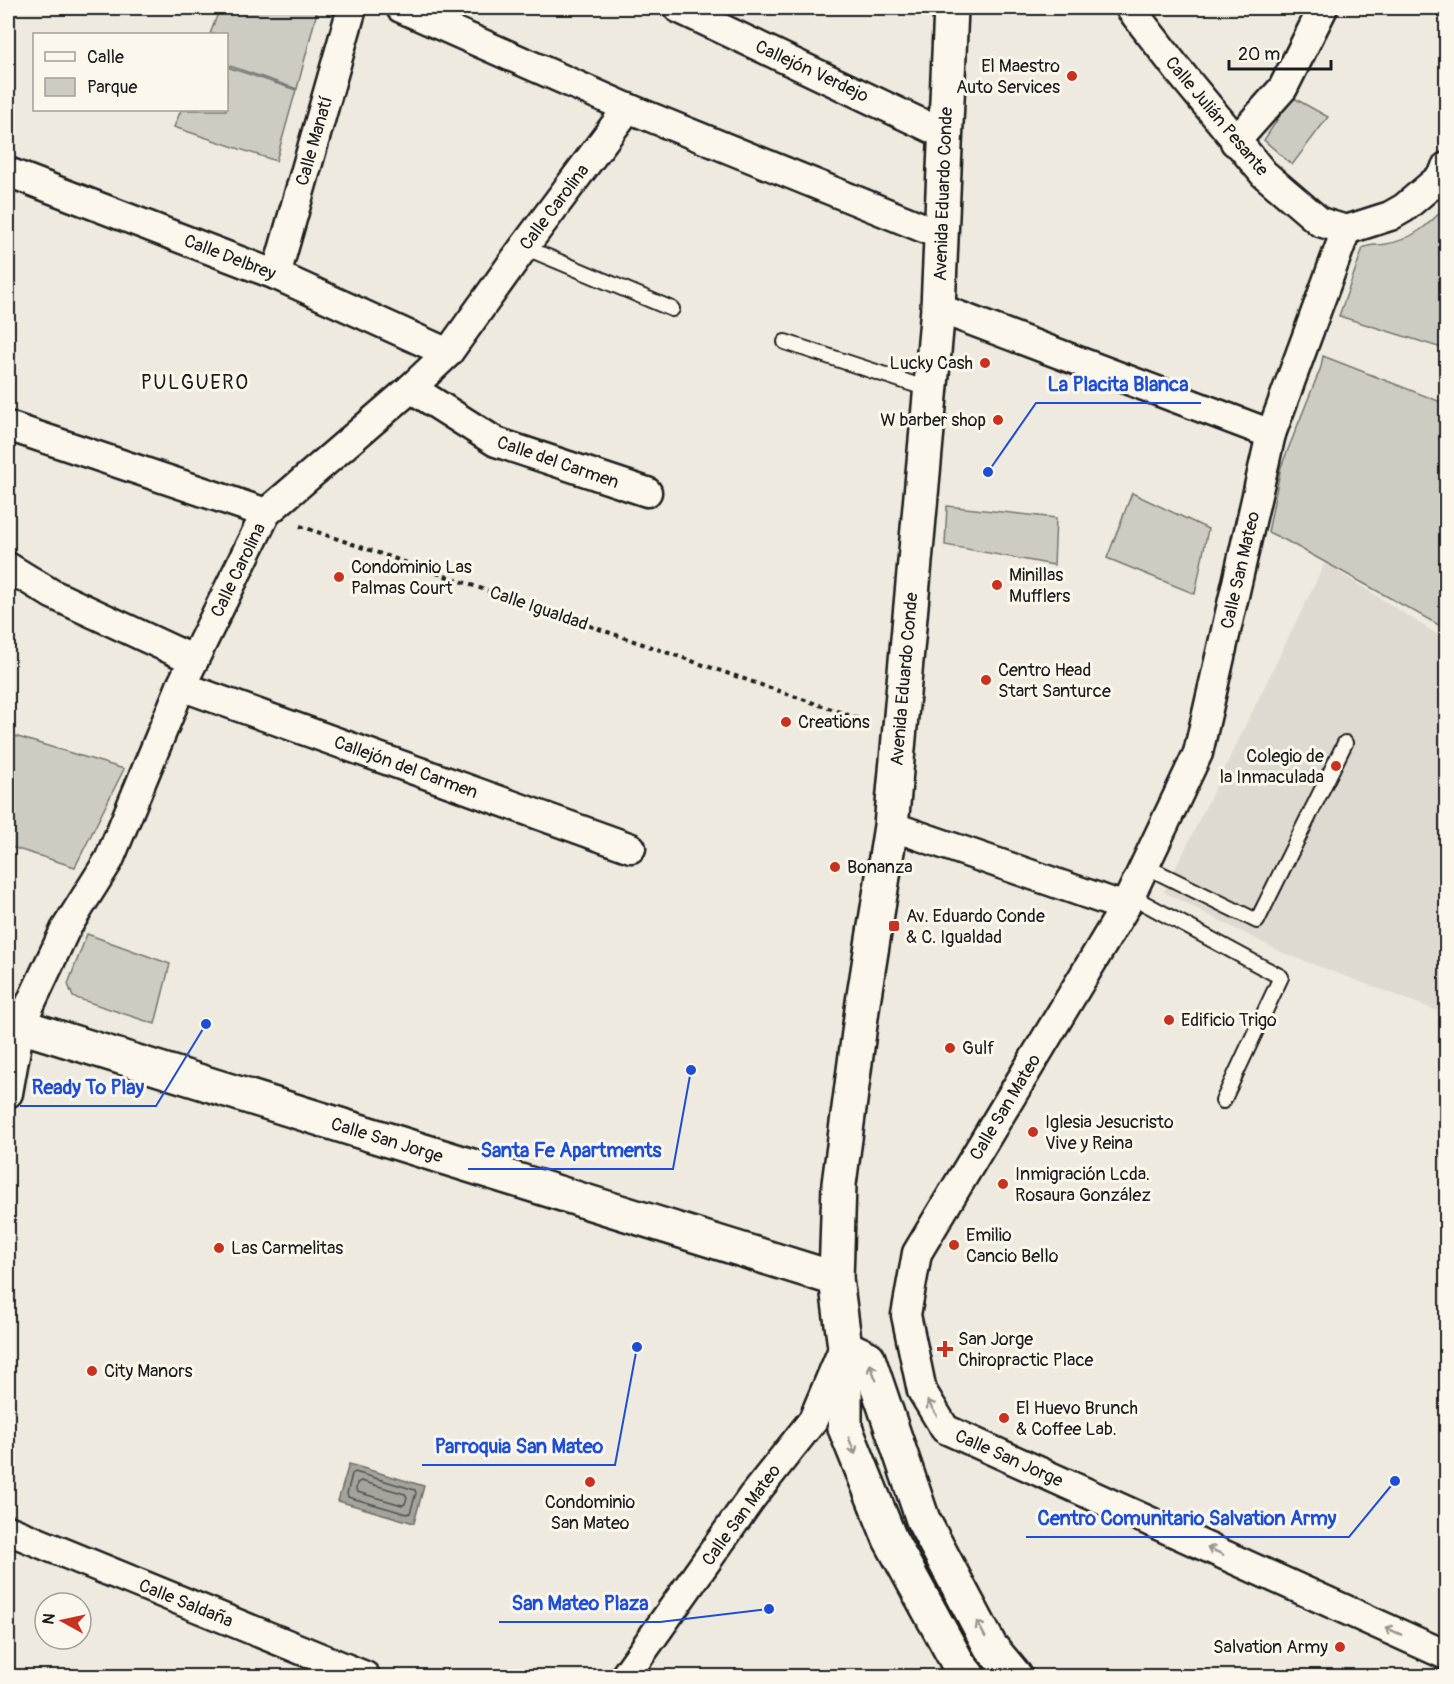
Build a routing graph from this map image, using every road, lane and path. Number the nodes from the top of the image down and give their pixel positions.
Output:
1 (352, 8) edge
2 (401, 8) edge
3 (678, 8) edge
4 (951, 8) edge
5 (1130, 8) edge
6 (1323, 8) edge
7 (628, 108) junction
8 (946, 135) junction
9 (1235, 142) junction
10 (8, 171) edge
11 (1445, 172) edge
12 (1346, 230) junction
13 (941, 235) junction
14 (524, 247) junction
15 (276, 275) junction
16 (938, 308) junction
17 (672, 309) dead end
18 (784, 342) dead end
19 (448, 353) junction
20 (411, 388) junction
21 (931, 390) junction
22 (8, 426) edge
23 (1271, 434) junction
24 (647, 492) dead end
25 (266, 513) junction
26 (8, 567) edge
27 (194, 660) junction
28 (181, 686) junction
29 (899, 733) junction
30 (1345, 743) dead end
31 (891, 826) junction
32 (631, 848) dead end
33 (1145, 866) junction
34 (1128, 901) junction
35 (14, 1024) edge
36 (8, 1093) edge
37 (1223, 1101) dead end
38 (836, 1279) junction
39 (906, 1315) joint
40 (845, 1347) junction
41 (8, 1530) edge
42 (1446, 1655) edge
43 (365, 1677) edge
44 (625, 1677) edge
45 (969, 1677) edge
46 (1015, 1677) edge

1 - 15 street, Calle Manatí
2 - 7 street
3 - 8 street, Callejón Verdejo
4 - 8 street, Avenida Eduardo Conde
5 - 9 street, Calle Julián Pesante
6 - 9 street
7 - 13 street
7 - 14 street, Calle Carolina
8 - 13 street, Avenida Eduardo Conde
9 - 12 street, Calle Julián Pesante
10 - 15 street, Calle Delbrey
11 - 12 street
12 - 23 street, Calle San Mateo
13 - 16 street, Avenida Eduardo Conde
14 - 17 lane
14 - 19 street, Calle Carolina
15 - 19 street, Calle Delbrey
16 - 21 street, Avenida Eduardo Conde
16 - 23 street
18 - 21 lane
19 - 20 street, Calle Carolina
20 - 24 street, Calle del Carmen
20 - 25 street, Calle Carolina
21 - 29 street, Avenida Eduardo Conde
22 - 25 street
23 - 33 street, Calle San Mateo
25 - 27 street, Calle Carolina
25 - 29 path, Calle Igualdad
26 - 27 street
27 - 28 street, Calle Carolina
28 - 32 street, Callejón del Carmen
28 - 35 street, Calle Carolina
29 - 31 street, Avenida Eduardo Conde
30 - 33 lane
31 - 34 street
31 - 38 street, Avenida Eduardo Conde
33 - 34 street, Calle San Mateo
34 - 37 lane
34 - 39 street, Calle San Mateo
35 - 36 street, Calle Carolina
35 - 38 street, Calle San Jorge
38 - 40 street, Avenida Eduardo Conde
42 -> 39 street, Calle San Jorge
40 - 44 street, Calle San Mateo
40 -> 45 street, Avenida Eduardo Conde
46 -> 40 street
41 - 43 street, Calle Saldaña

